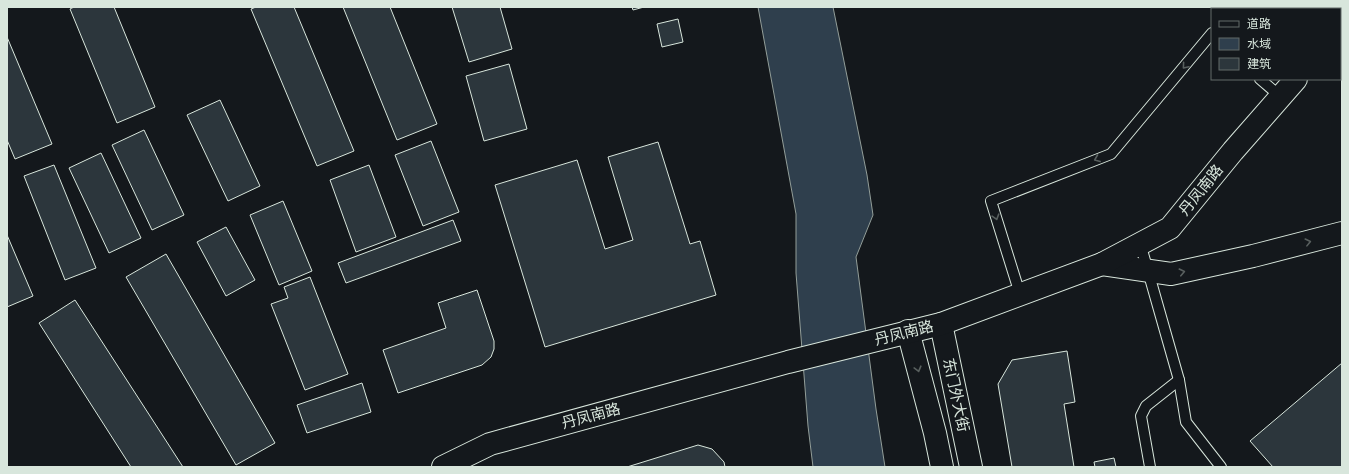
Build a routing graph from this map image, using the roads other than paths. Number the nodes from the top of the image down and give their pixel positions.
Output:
1 (1211, 35) edge
2 (1261, 80) edge
3 (1295, 80) edge
4 (1281, 97) junction
5 (1342, 233) edge
6 (1140, 243) junction
7 (1102, 264) junction
8 (1148, 271) junction
9 (1020, 294) junction
10 (941, 324) junction
11 (908, 331) junction
12 (1179, 380) junction
13 (442, 467) edge
14 (942, 467) edge
15 (971, 467) edge
16 (1150, 467) edge
17 (1221, 467) edge

1 -> 9 lane
2 - 4 lane
3 - 4 main road, 丹凤南路
4 - 6 main road, 丹凤南路
8 -> 5 main road
6 - 7 main road, 丹凤南路
6 - 8 lane
7 - 8 main road
7 - 9 main road, 丹凤南路
8 - 12 lane
9 - 10 main road, 丹凤南路
10 - 11 main road, 丹凤南路
10 - 15 main road, 东门外大街
11 - 13 main road, 丹凤南路
11 -> 14 main road, 东门外大街
12 - 16 lane
12 - 17 lane

